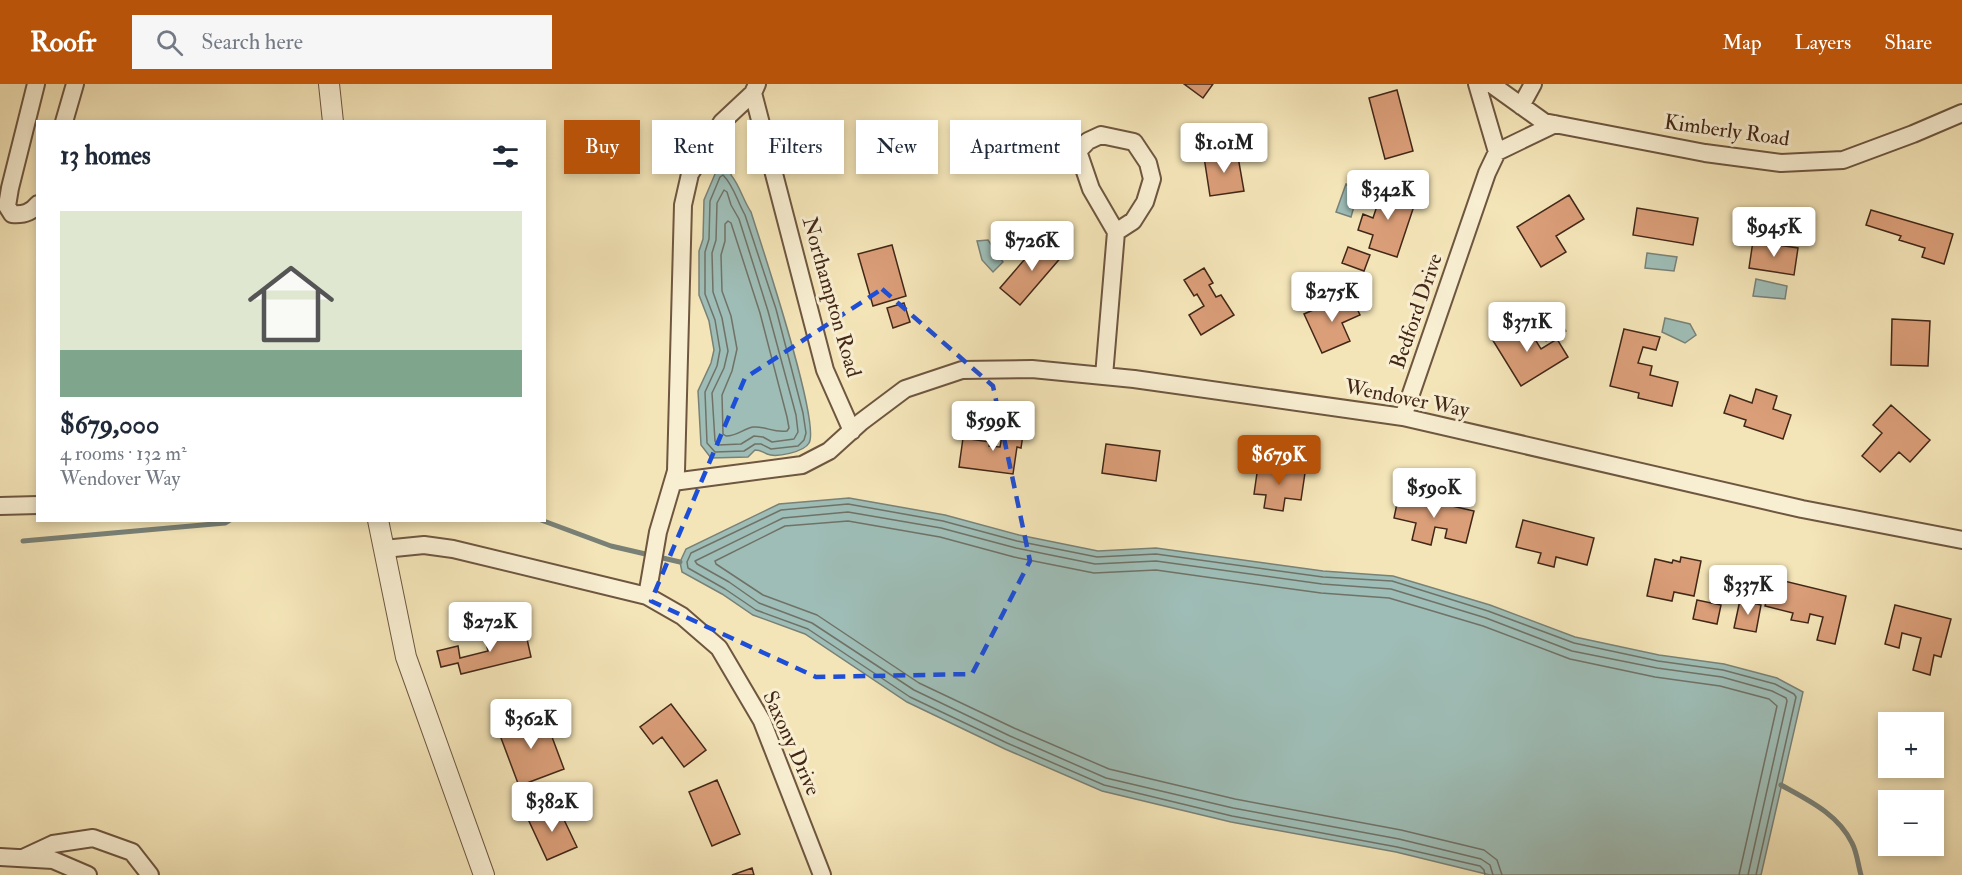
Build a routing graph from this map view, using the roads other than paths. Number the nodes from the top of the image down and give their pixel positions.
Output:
1 (36, 84) edge
2 (75, 84) edge
3 (329, 84) edge
4 (1477, 84) edge
5 (1491, 84) edge
6 (1533, 84) edge
7 (755, 88) edge
8 (1521, 106) junction
9 (1962, 113) edge
10 (65, 120) edge
11 (333, 120) edge
12 (1555, 124) junction
13 (1497, 152) junction
14 (36, 206) edge
15 (1116, 232) junction
16 (1104, 376) junction
17 (1403, 417) junction
18 (852, 431) junction
19 (673, 482) junction
20 (36, 505) edge
21 (0, 506) edge
22 (378, 522) edge
23 (1961, 538) edge
24 (384, 549) junction
25 (647, 596) junction
26 (0, 856) edge
27 (25, 857) junction
28 (88, 875) edge
29 (150, 875) edge
30 (484, 875) edge
31 (822, 875) edge

1 - 14 street
2 - 10 street
3 - 11 street
4 - 13 street
5 - 8 street, Kimberly Road
6 - 8 street
7 - 18 street, Northampton Road
7 - 19 street, Northampton Road
8 - 12 street, Kimberly Road
9 - 12 street, Kimberly Road
12 - 13 street
13 - 17 street, Bedford Drive
15 - 15 street
15 - 16 street
16 - 17 street, Wendover Way
16 - 18 street, Wendover Way
17 - 23 street, Wendover Way
18 - 19 street
19 - 25 street, Northampton Road
20 - 21 street
22 - 24 street
24 - 25 street
24 - 30 street
25 - 31 street, Saxony Drive
26 - 27 street
27 - 28 street
27 - 29 street

